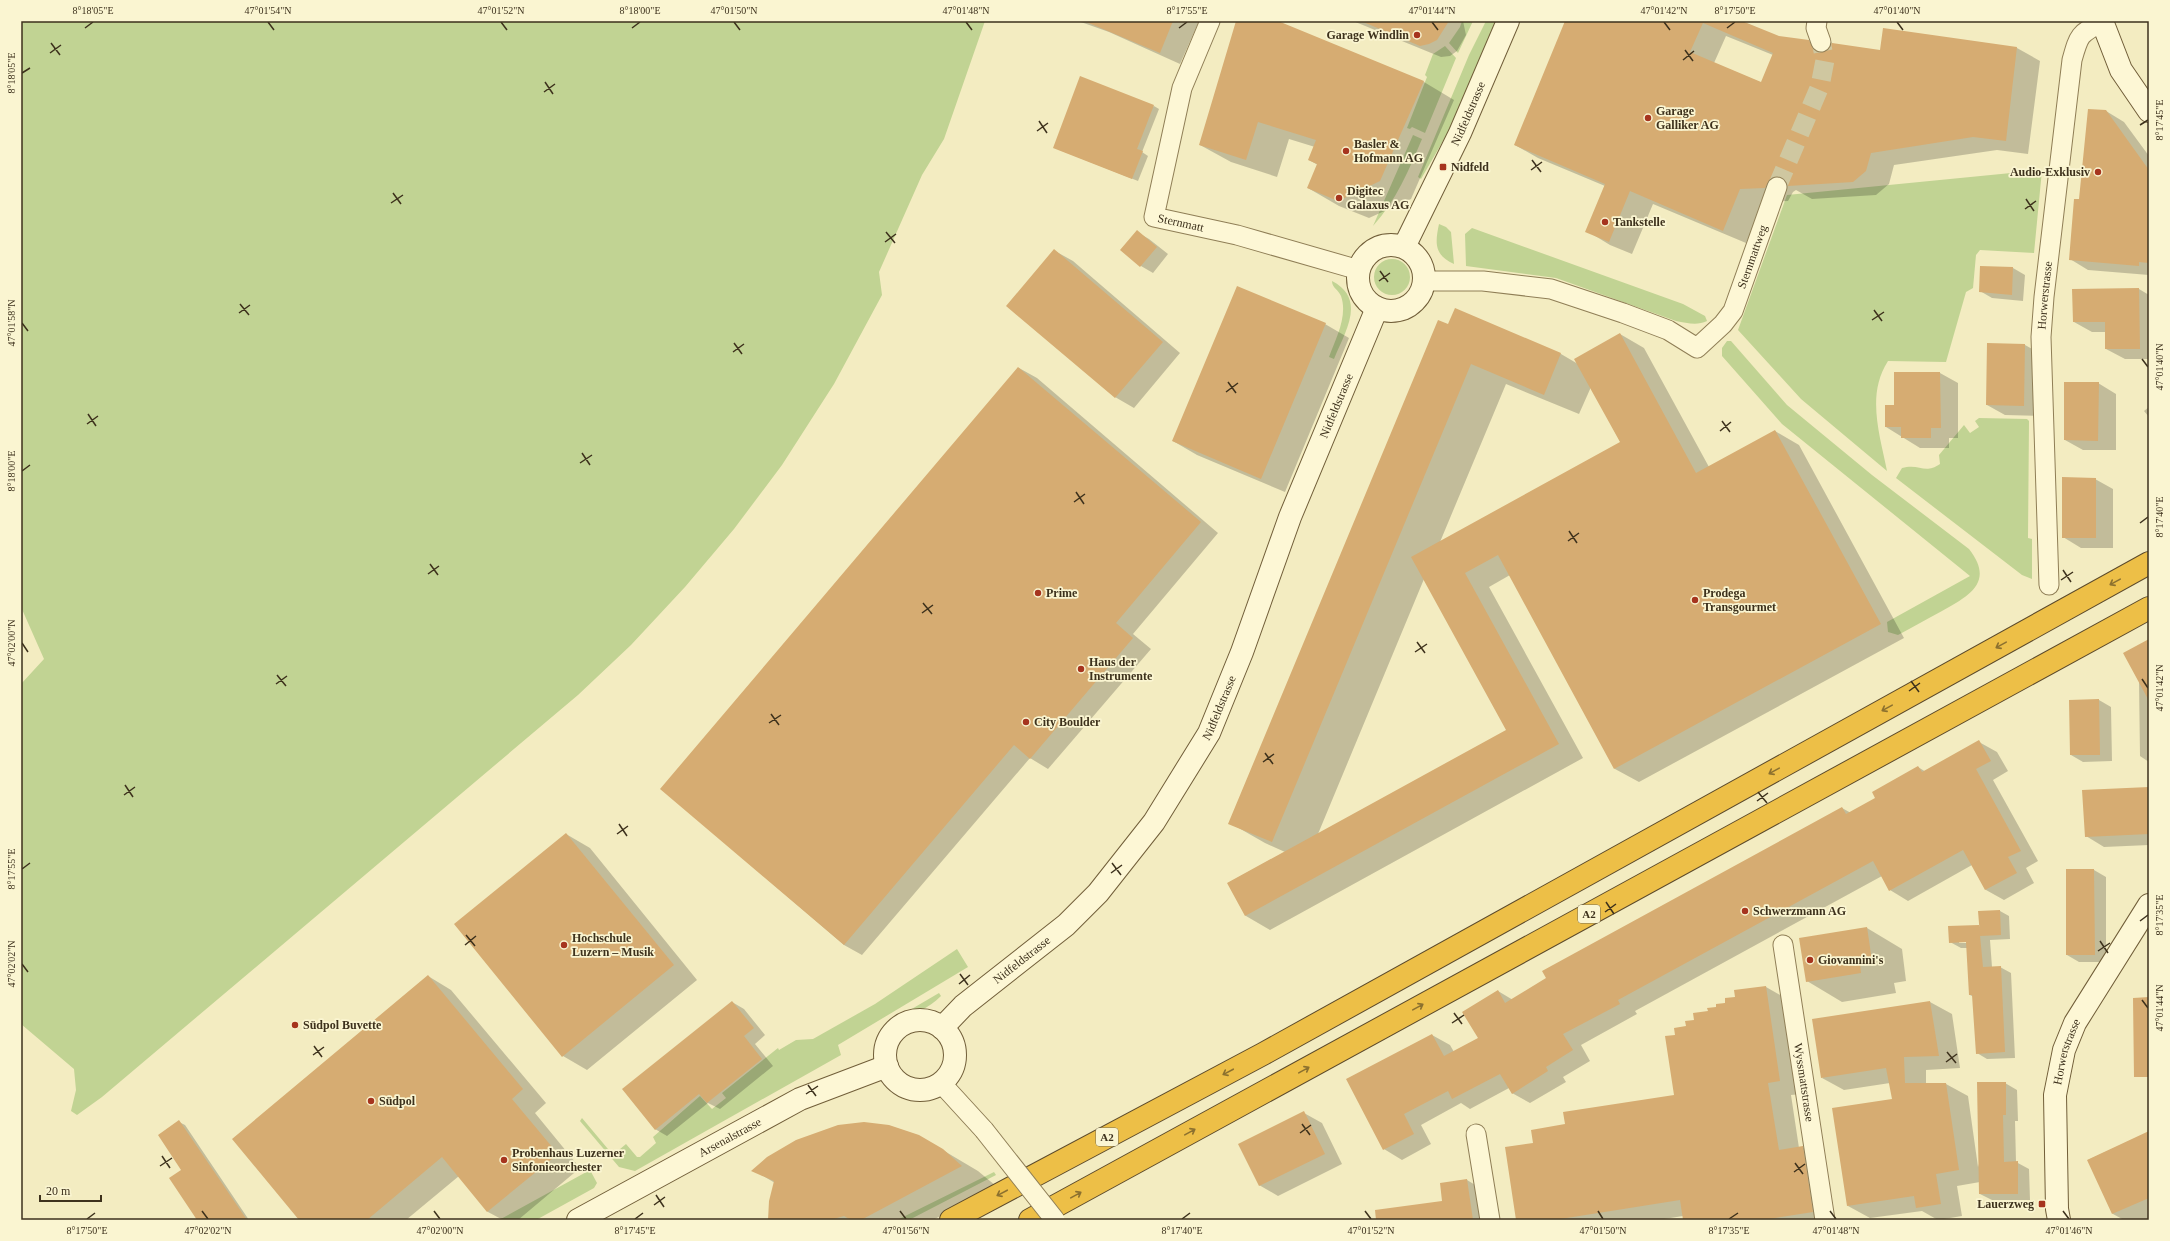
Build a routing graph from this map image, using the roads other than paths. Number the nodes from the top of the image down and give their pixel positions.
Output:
1 (1210, 21) edge
2 (1508, 21) edge
3 (1817, 21) edge
4 (2102, 22) edge
5 (1821, 42) tunnel mouth
6 (2149, 111) edge
7 (1777, 187) tunnel mouth
8 (1404, 247) junction
9 (1359, 270) junction
10 (1424, 281) junction
11 (1377, 308) junction
12 (2149, 563) edge
13 (2049, 585) dead end
14 (2149, 608) edge
15 (2149, 905) edge
16 (1783, 945) dead end
17 (942, 1028) junction
18 (887, 1066) junction
19 (941, 1083) junction
20 (1476, 1134) dead end
21 (578, 1220) edge
22 (951, 1220) edge
23 (1030, 1220) edge
24 (1055, 1220) edge
25 (1490, 1220) edge
26 (1825, 1220) edge
27 (2058, 1220) edge

1 - 9 street, Sternmatt
2 - 8 street, Nidfeldstrasse
3 - 5 street
4 - 6 street, Horwerstrasse
4 - 13 street, Horwerstrasse
7 - 10 street, Sternmattweg
8 - 9 street
8 - 10 street
9 - 11 street
10 - 11 street
11 - 17 street, Nidfeldstrasse
12 -> 22 highway, A2
23 -> 14 highway, A2
15 - 27 street, Horwerstrasse
16 - 26 street, Wyssmattstrasse
17 - 18 street
17 - 19 street
18 - 19 street
18 - 21 street, Arsenalstrasse
19 - 24 street, bridge
20 - 25 street

